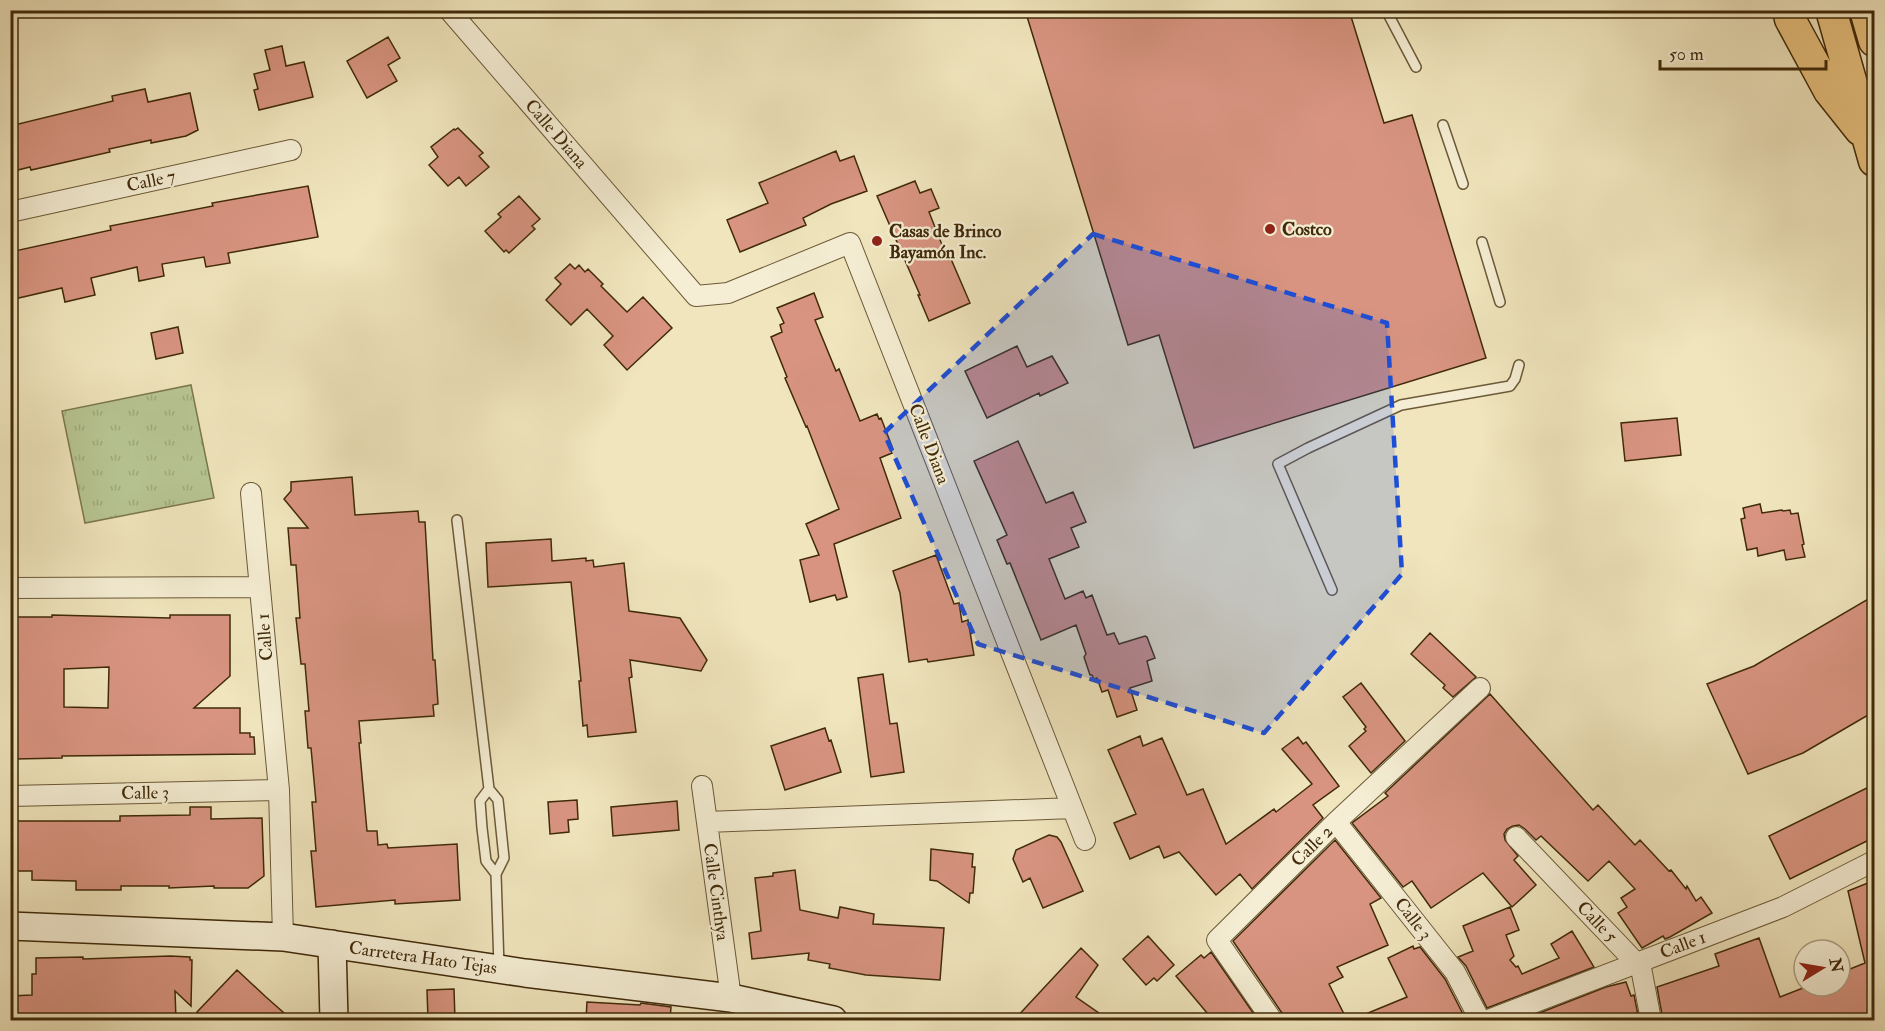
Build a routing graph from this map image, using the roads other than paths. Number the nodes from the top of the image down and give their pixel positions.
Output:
1 (449, 10) edge
2 (1386, 10) edge
3 (1788, 10) edge
4 (1831, 10) edge
5 (1865, 10) edge
6 (1875, 42) edge
7 (1416, 67) dead end
8 (1443, 125) dead end
9 (291, 150) dead end
10 (1872, 151) edge
11 (1463, 184) dead end
12 (10, 212) edge
13 (1482, 242) dead end
14 (1500, 302) dead end
15 (1519, 364) dead end
16 (251, 493) dead end
17 (458, 520) dead end
18 (260, 587) junction
19 (10, 588) edge
20 (1332, 590) dead end
21 (1480, 688) dead end
22 (702, 786) dead end
23 (489, 789) junction
24 (279, 790) junction
25 (10, 796) edge
26 (1072, 808) junction
27 (707, 822) junction
28 (1336, 822) junction
29 (1516, 837) dead end
30 (1085, 840) dead end
31 (1875, 861) edge
32 (496, 874) junction
33 (10, 926) edge
34 (283, 937) junction
35 (332, 944) junction
36 (1636, 964) junction
37 (499, 969) junction
38 (731, 998) junction
39 (334, 1020) edge
40 (833, 1020) edge
41 (1272, 1020) edge
42 (1480, 1020) edge
43 (1488, 1020) edge
44 (1651, 1020) edge

1 - 26 street, Calle Diana
2 - 7 lane
3 - 10 main road
4 - 10 main road
5 - 6 main road
8 - 11 lane
9 - 12 street, Calle 7
13 - 14 lane
15 - 20 lane
16 - 18 street
17 - 23 lane
18 - 19 street, Calle 1
18 - 24 street, Calle 1
21 - 28 street, Calle 2
22 - 27 street, Calle Cinthya
23 - 32 lane
23 - 32 lane
24 - 25 street, Calle 3
24 - 34 street, Calle 1
26 - 27 street
26 - 30 street
27 - 38 street, Calle Cinthya
28 - 41 street, Calle 2
28 - 42 street, Calle 3
29 - 36 street, Calle 5
31 - 36 street, Calle 1
32 - 37 lane
33 - 34 street, Carretera Hato Tejas
34 - 35 street, Carretera Hato Tejas
35 - 37 street, Carretera Hato Tejas
35 - 39 street
36 - 43 street, Calle 1
36 - 44 street, Calle 5
37 - 38 street, Carretera Hato Tejas
38 - 40 street, Carretera Hato Tejas

